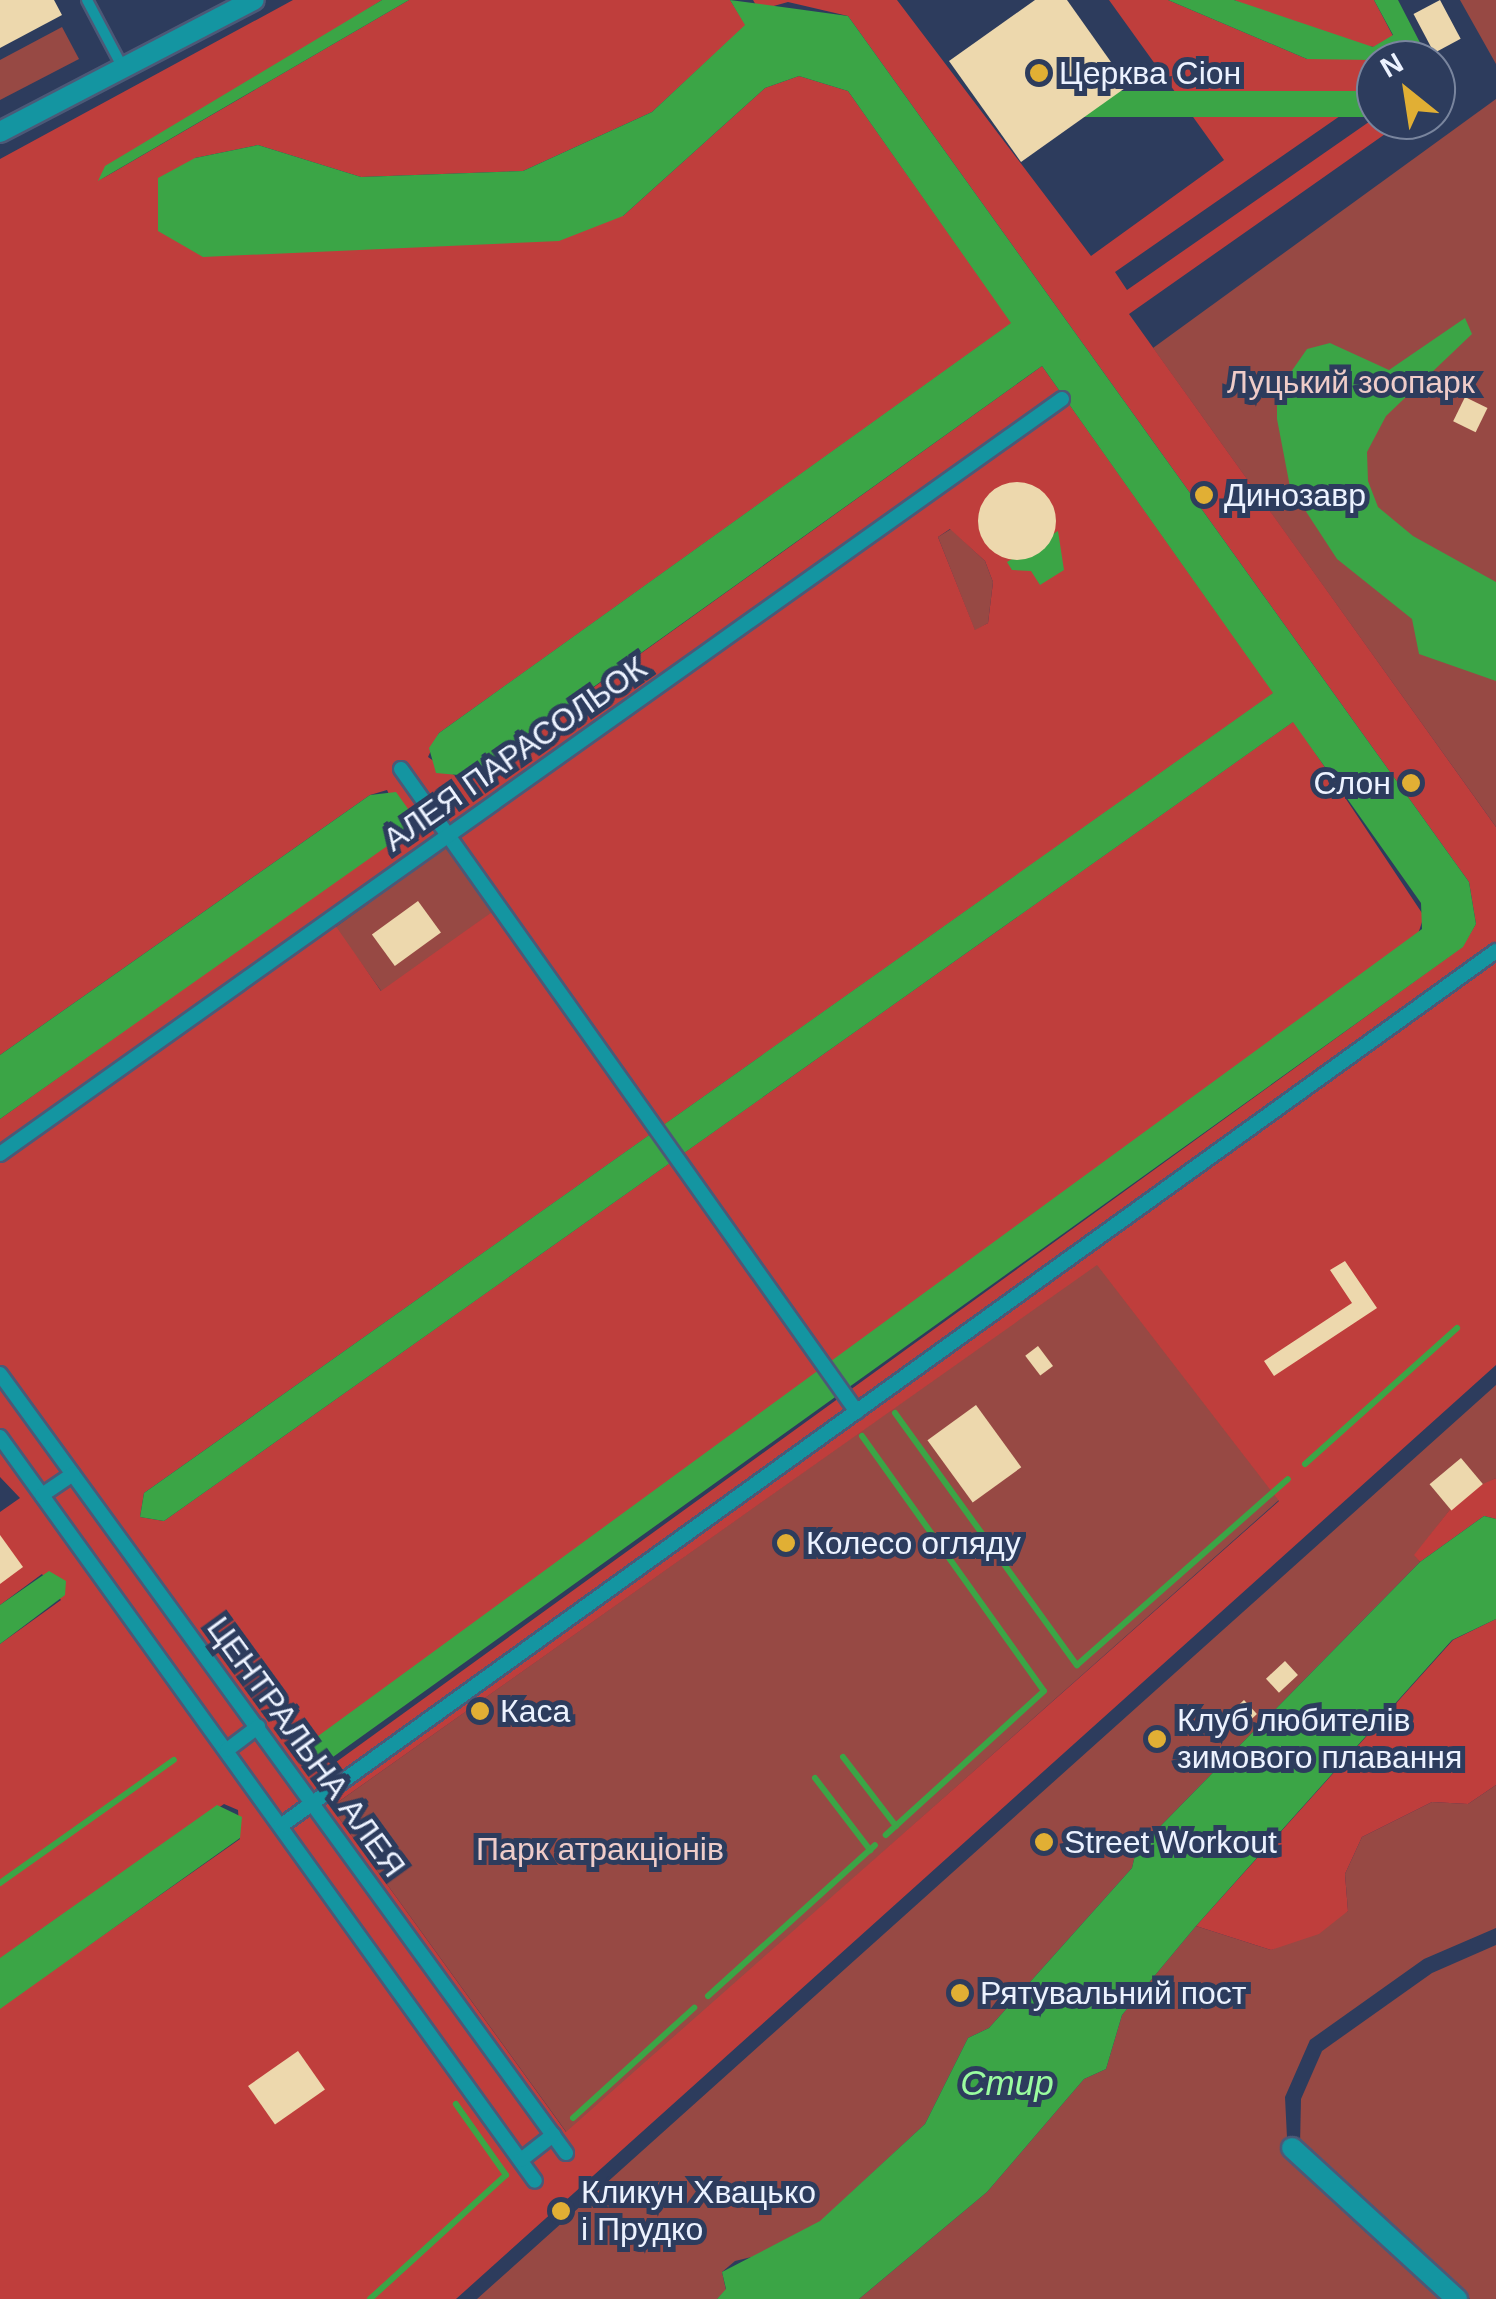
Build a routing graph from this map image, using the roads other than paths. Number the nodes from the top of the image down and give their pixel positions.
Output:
1 (87, 0) edge
2 (254, 0) edge
3 (124, 69) junction
4 (0, 132) edge
5 (1062, 399) dead end
6 (401, 768) dead end
7 (450, 833) junction
8 (1496, 951) edge
9 (0, 1154) edge
10 (0, 1374) edge
11 (857, 1412) junction
12 (0, 1437) edge
13 (73, 1474) junction
14 (42, 1496) junction
15 (258, 1727) junction
16 (228, 1750) junction
17 (314, 1802) junction
18 (282, 1825) junction
19 (553, 2134) junction
20 (1292, 2148) dead end
21 (566, 2153) dead end
22 (521, 2160) junction
23 (536, 2180) dead end
24 (1458, 2299) edge

1 - 3 lane
2 - 3 street
3 - 4 street
5 - 7 street, АЛЕЯ ПАРАСОЛЬОК
6 - 7 street
7 - 9 street, АЛЕЯ ПАРАСОЛЬОК
7 - 11 street
8 - 11 street
10 - 13 street, ЦЕНТРАЛЬНА АЛЕЯ
11 - 17 street
12 - 14 street, ЦЕНТРАЛЬНА АЛЕЯ
13 - 14 street
13 - 15 street, ЦЕНТРАЛЬНА АЛЕЯ
14 - 16 street, ЦЕНТРАЛЬНА АЛЕЯ
15 - 16 street
15 - 17 street, ЦЕНТРАЛЬНА АЛЕЯ
16 - 18 street, ЦЕНТРАЛЬНА АЛЕЯ
17 - 18 street
17 - 19 street, ЦЕНТРАЛЬНА АЛЕЯ
18 - 22 street, ЦЕНТРАЛЬНА АЛЕЯ
19 - 21 street, ЦЕНТРАЛЬНА АЛЕЯ
19 - 22 street
20 - 24 street
22 - 23 street, ЦЕНТРАЛЬНА АЛЕЯ

